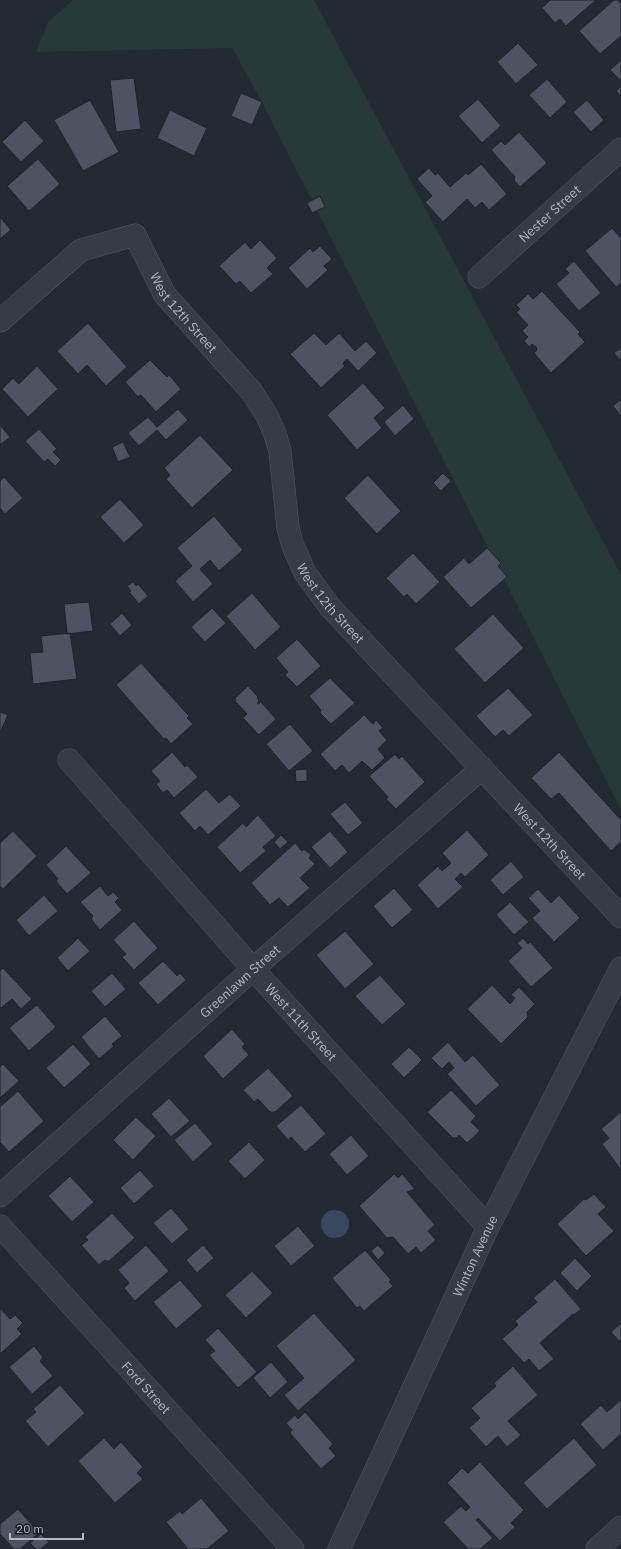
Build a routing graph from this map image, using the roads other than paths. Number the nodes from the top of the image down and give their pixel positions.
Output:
1 (621, 149) edge
2 (479, 278) dead end
3 (0, 321) edge
4 (69, 760) dead end
5 (482, 768) junction
6 (621, 917) edge
7 (621, 968) edge
8 (253, 969) junction
9 (0, 1196) edge
10 (0, 1226) edge
11 (488, 1226) junction
12 (621, 1527) edge
13 (293, 1549) edge
14 (340, 1549) edge
15 (597, 1549) edge

1 - 2 street, Nester Street
3 - 5 street, West 12th Street
4 - 8 street, West 11th Street
5 - 6 street, West 12th Street
5 - 8 street, Greenlawn Street
7 - 11 street, Winton Avenue
8 - 9 street, Greenlawn Street
8 - 11 street, West 11th Street
10 - 13 street, Ford Street
11 - 14 street, Winton Avenue
12 - 15 street

